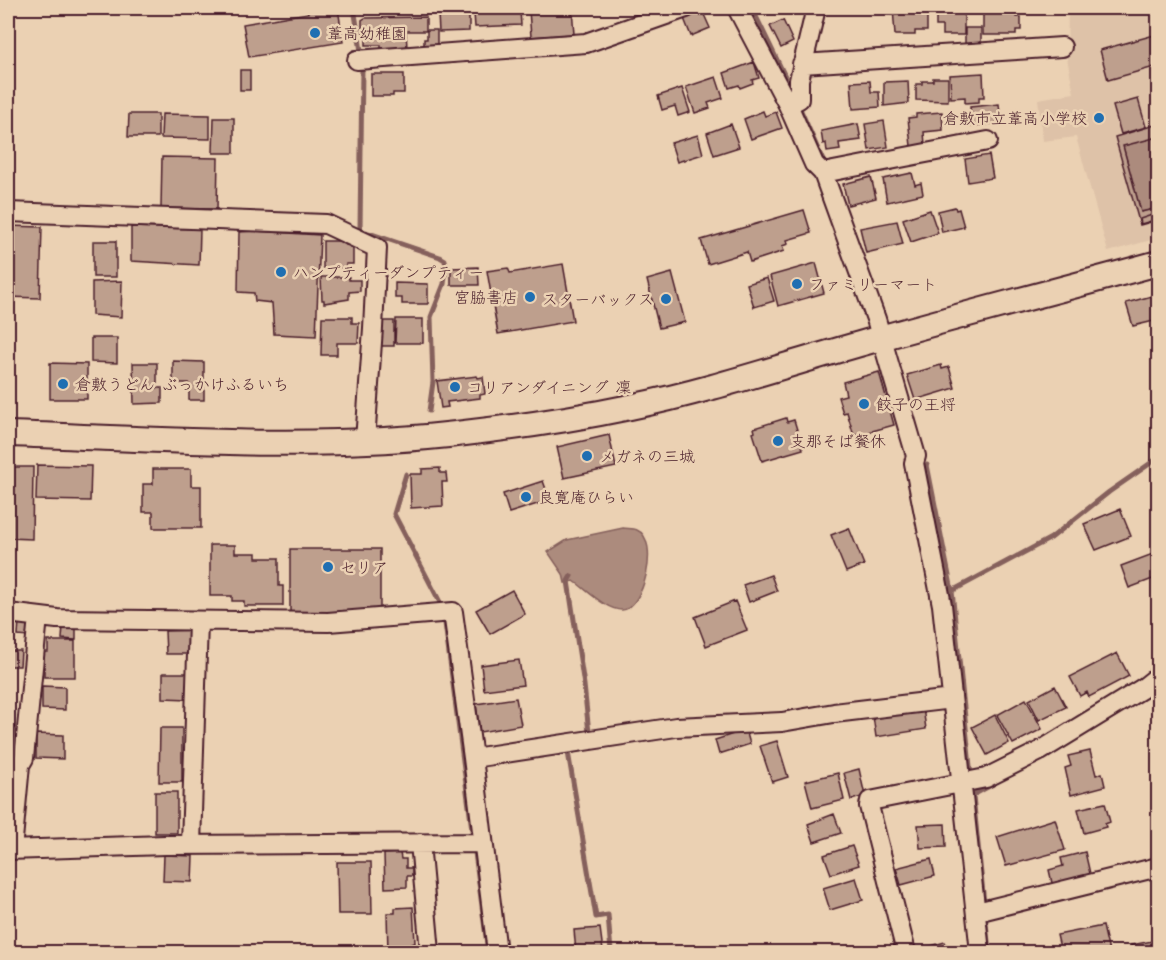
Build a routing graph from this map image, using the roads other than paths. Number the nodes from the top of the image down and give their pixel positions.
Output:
1 (686, 8) edge
2 (737, 8) edge
3 (816, 8) edge
4 (1062, 47) dead end
5 (357, 60) dead end
6 (802, 64) junction
7 (793, 102) junction
8 (988, 141) dead end
9 (823, 173) junction
10 (8, 212) edge
11 (1158, 263) edge
12 (882, 338) junction
13 (8, 434) edge
14 (365, 441) junction
15 (8, 613) edge
16 (38, 617) junction
17 (198, 622) junction
18 (1158, 676) edge
19 (952, 699) junction
20 (473, 758) junction
21 (969, 782) junction
22 (420, 843) junction
23 (477, 843) junction
24 (191, 845) junction
25 (10, 850) edge
26 (1158, 867) edge
27 (983, 910) junction
28 (430, 952) edge
29 (497, 952) edge
30 (906, 952) edge
31 (980, 952) edge

1 - 5 street
2 - 7 street
3 - 6 street
4 - 6 street
6 - 7 street
7 - 9 street
8 - 9 street
9 - 12 street
10 - 14 street
11 - 12 street
12 - 14 street
12 - 19 street
13 - 14 street
15 - 16 street
16 - 17 street
16 - 25 street
17 - 20 street
17 - 24 street
18 - 21 street
19 - 20 street
19 - 21 street
20 - 23 street
21 - 27 street
21 - 30 street
22 - 23 street
22 - 24 street
22 - 28 street
23 - 29 street
24 - 25 street
26 - 27 street
27 - 31 street

